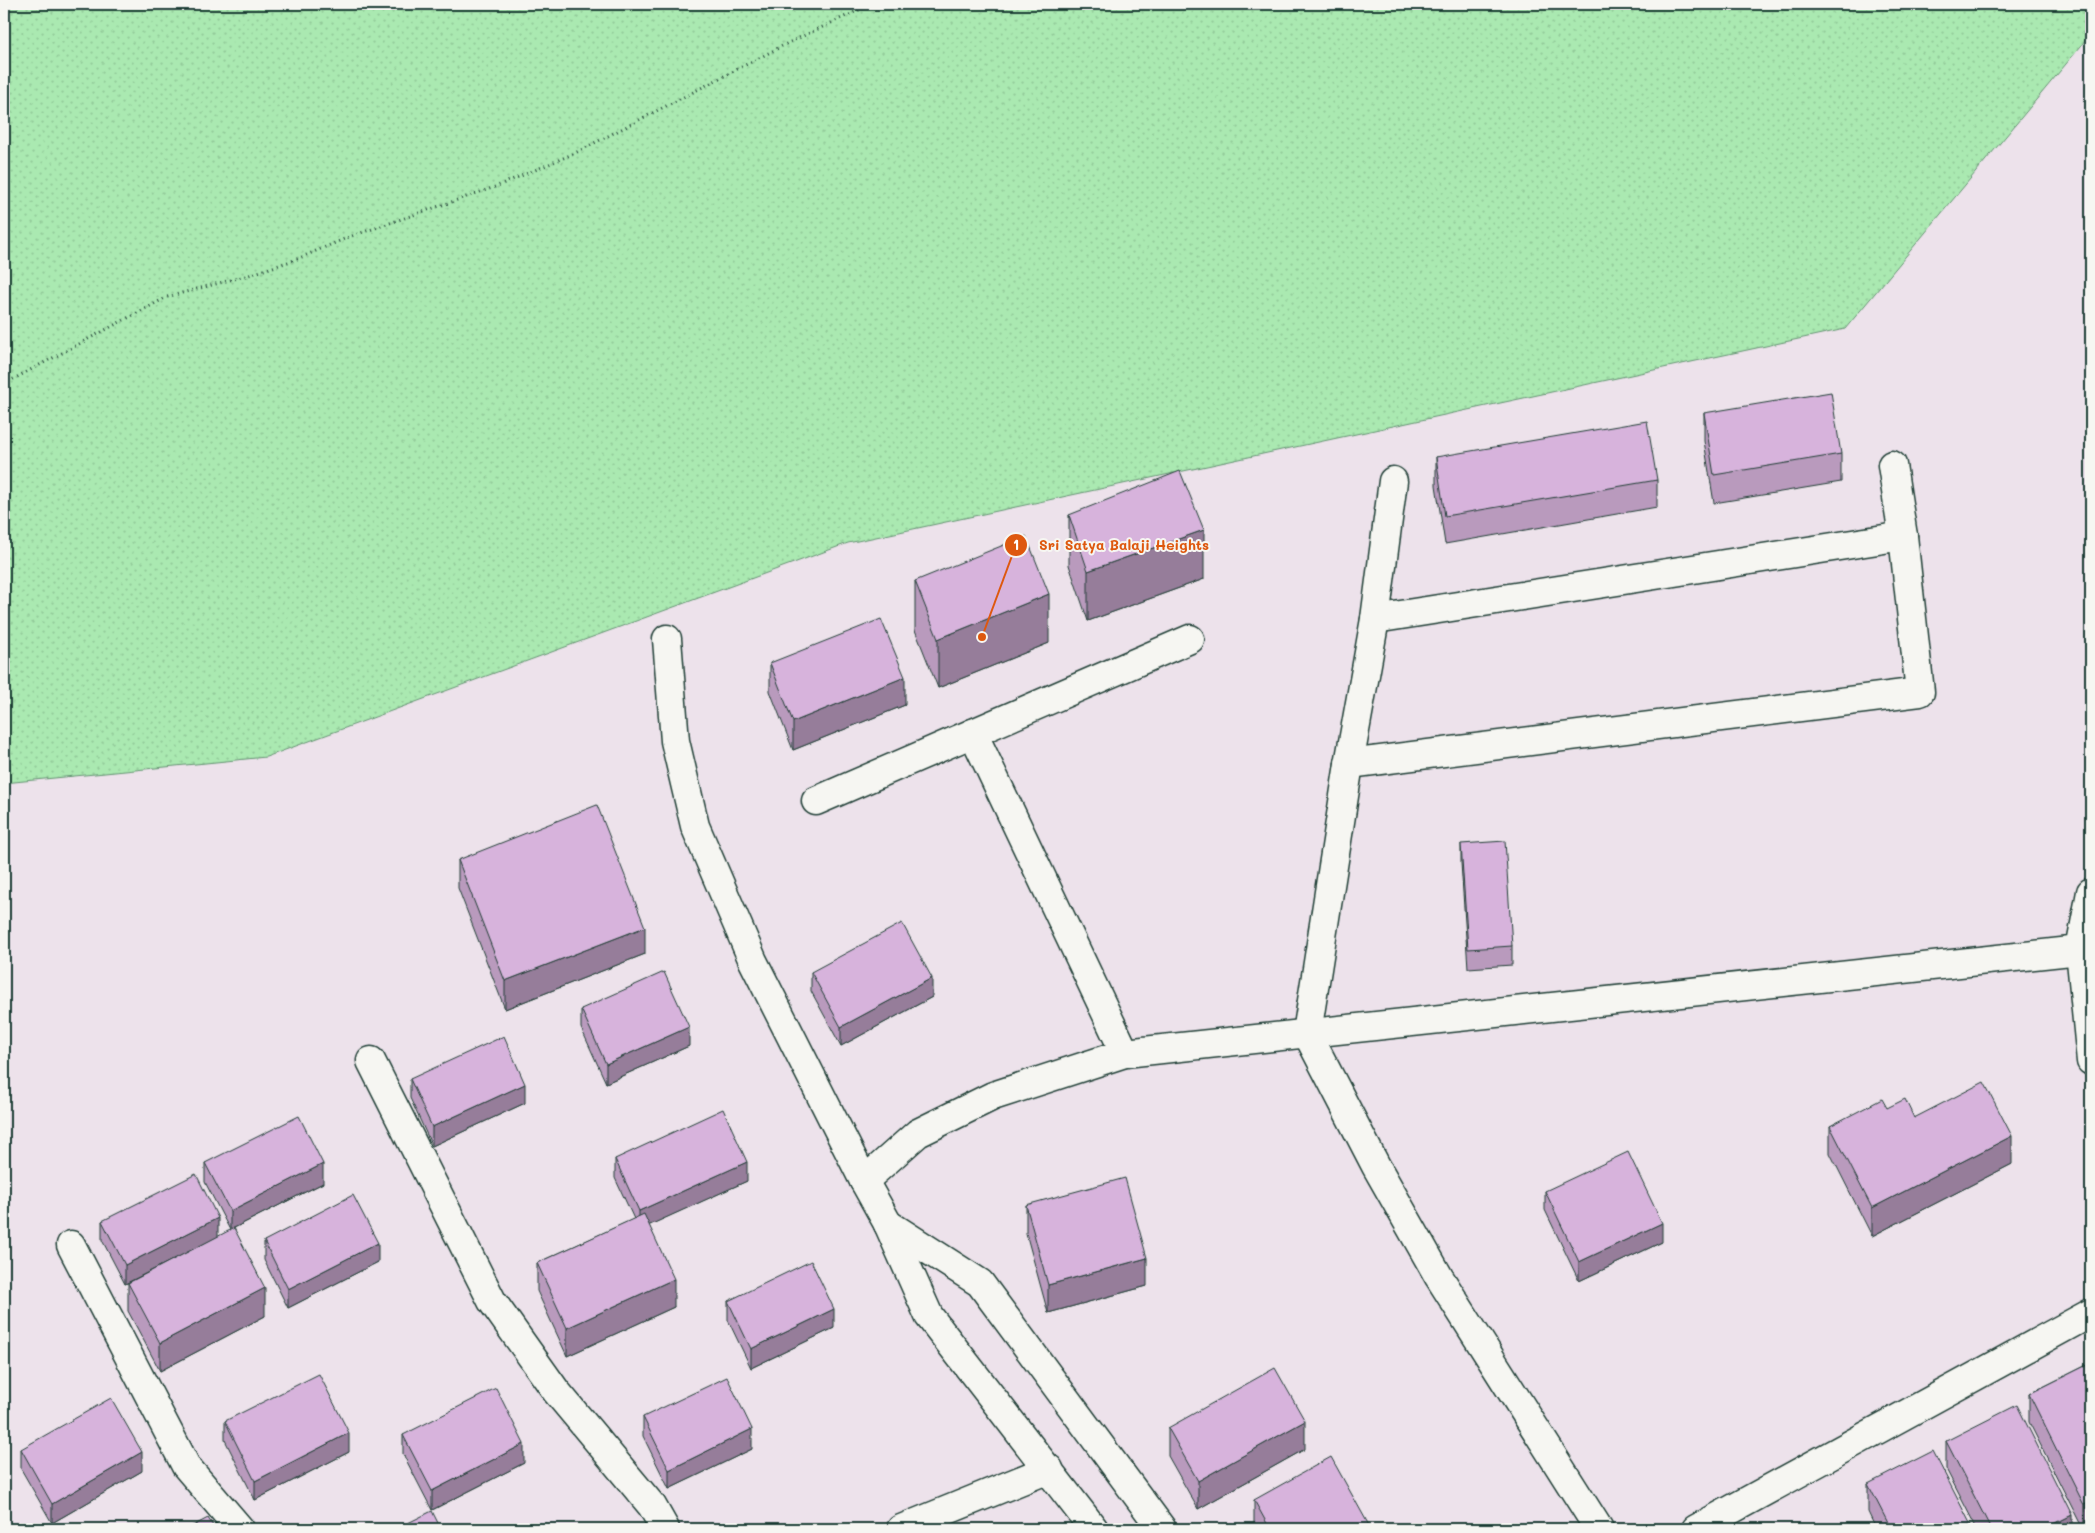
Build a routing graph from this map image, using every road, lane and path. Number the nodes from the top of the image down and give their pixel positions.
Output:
1 (872, 4) edge
2 (4, 384) edge
3 (1892, 465) dead end
4 (1393, 481) dead end
5 (1903, 536) junction
6 (1375, 619) junction
7 (667, 639) dead end
8 (1190, 639) dead end
9 (973, 733) junction
10 (1349, 764) junction
11 (816, 801) dead end
12 (2091, 892) edge
13 (2080, 950) junction
14 (1307, 1033) junction
15 (1124, 1053) junction
16 (371, 1061) dead end
17 (2091, 1061) edge
18 (864, 1181) junction
19 (888, 1224) junction
20 (71, 1245) dead end
21 (2091, 1312) edge
22 (1049, 1469) junction
23 (240, 1529) edge
24 (665, 1529) edge
25 (901, 1529) edge
26 (1094, 1529) edge
27 (1162, 1529) edge
28 (1599, 1529) edge
29 (1696, 1529) edge

1 - 2 path
3 - 5 street
4 - 6 street
5 - 6 street
5 - 10 street
6 - 10 street
7 - 18 street
8 - 9 street
9 - 11 street
9 - 15 street
10 - 14 street
12 - 13 street
13 - 14 street
13 - 17 street
14 - 15 street
14 - 28 street
15 - 18 street
16 - 24 street
18 - 19 street
19 - 22 street
19 - 27 street
20 - 23 street
21 - 29 street
22 - 25 street
22 - 26 street

